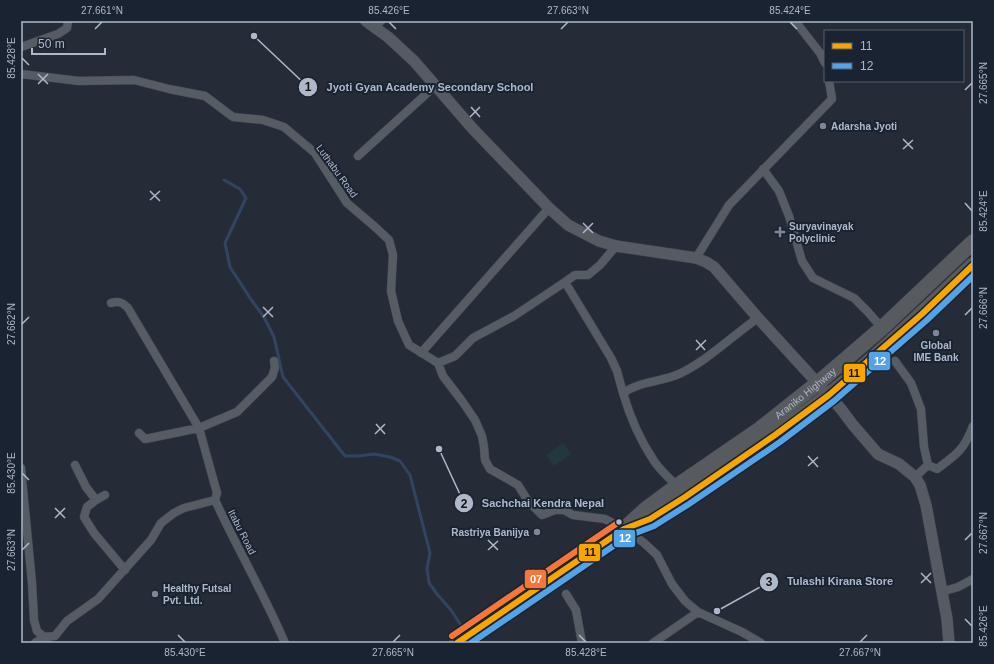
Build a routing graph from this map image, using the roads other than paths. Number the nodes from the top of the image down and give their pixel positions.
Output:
1 (68, 21) edge
2 (795, 21) edge
3 (373, 23) edge
4 (21, 47) edge
5 (824, 61) edge
6 (21, 74) edge
7 (829, 82) edge
8 (435, 86) junction
9 (358, 156) dead end
10 (763, 169) junction
11 (549, 208) junction
12 (973, 242) edge
13 (616, 246) junction
14 (696, 258) junction
15 (973, 265) edge
16 (565, 282) junction
17 (111, 303) dead end
18 (758, 318) junction
19 (882, 328) junction
20 (421, 353) junction
21 (274, 361) dead end
22 (895, 361) dead end
23 (438, 363) junction
24 (818, 383) junction
25 (624, 393) junction
26 (829, 395) junction
27 (973, 426) edge
28 (199, 428) junction
29 (139, 432) dead end
30 (75, 465) dead end
31 (928, 465) junction
32 (21, 468) edge
33 (915, 477) junction
34 (677, 486) junction
35 (106, 495) dead end
36 (96, 500) junction
37 (215, 500) junction
38 (624, 530) junction
39 (125, 570) junction
40 (973, 579) edge
41 (941, 592) junction
42 (566, 594) dead end
43 (698, 612) junction
44 (46, 640) edge
45 (35, 643) edge
46 (285, 643) edge
47 (457, 643) edge
48 (582, 643) edge
49 (653, 643) edge
50 (761, 643) edge
51 (949, 643) edge

1 - 4 street
2 - 5 street
3 - 8 main road
6 - 20 street, Luthabu Road
7 - 10 street
8 - 9 street
8 - 11 main road
10 - 14 street
10 - 19 street
11 - 13 main road
11 - 20 street
12 - 19 highway, Araniko Highway
13 - 14 main road
13 - 16 street
14 - 18 main road
15 - 26 highway, Araniko Highway
16 - 23 street
16 - 25 street
17 - 28 street
18 - 24 main road
18 - 25 street
19 - 24 highway, Araniko Highway
20 - 23 street, Luthabu Road
21 - 28 street
22 - 31 street
23 - 38 street
24 - 26 main road
24 - 34 highway, Araniko Highway
25 - 34 street
26 - 33 main road
26 - 38 highway, Araniko Highway
27 - 31 street
28 - 29 street
28 - 37 street
30 - 36 street
31 - 33 street
32 - 44 street
33 - 41 main road
34 - 38 highway, Araniko Highway
35 - 36 street
36 - 39 street
37 - 39 street
37 - 46 street, Itabu Road
38 - 43 street
38 - 47 highway, Araniko Highway
39 - 44 street
40 - 41 street
41 - 51 main road
42 - 48 street
43 - 49 street
43 - 50 street
44 - 45 street

